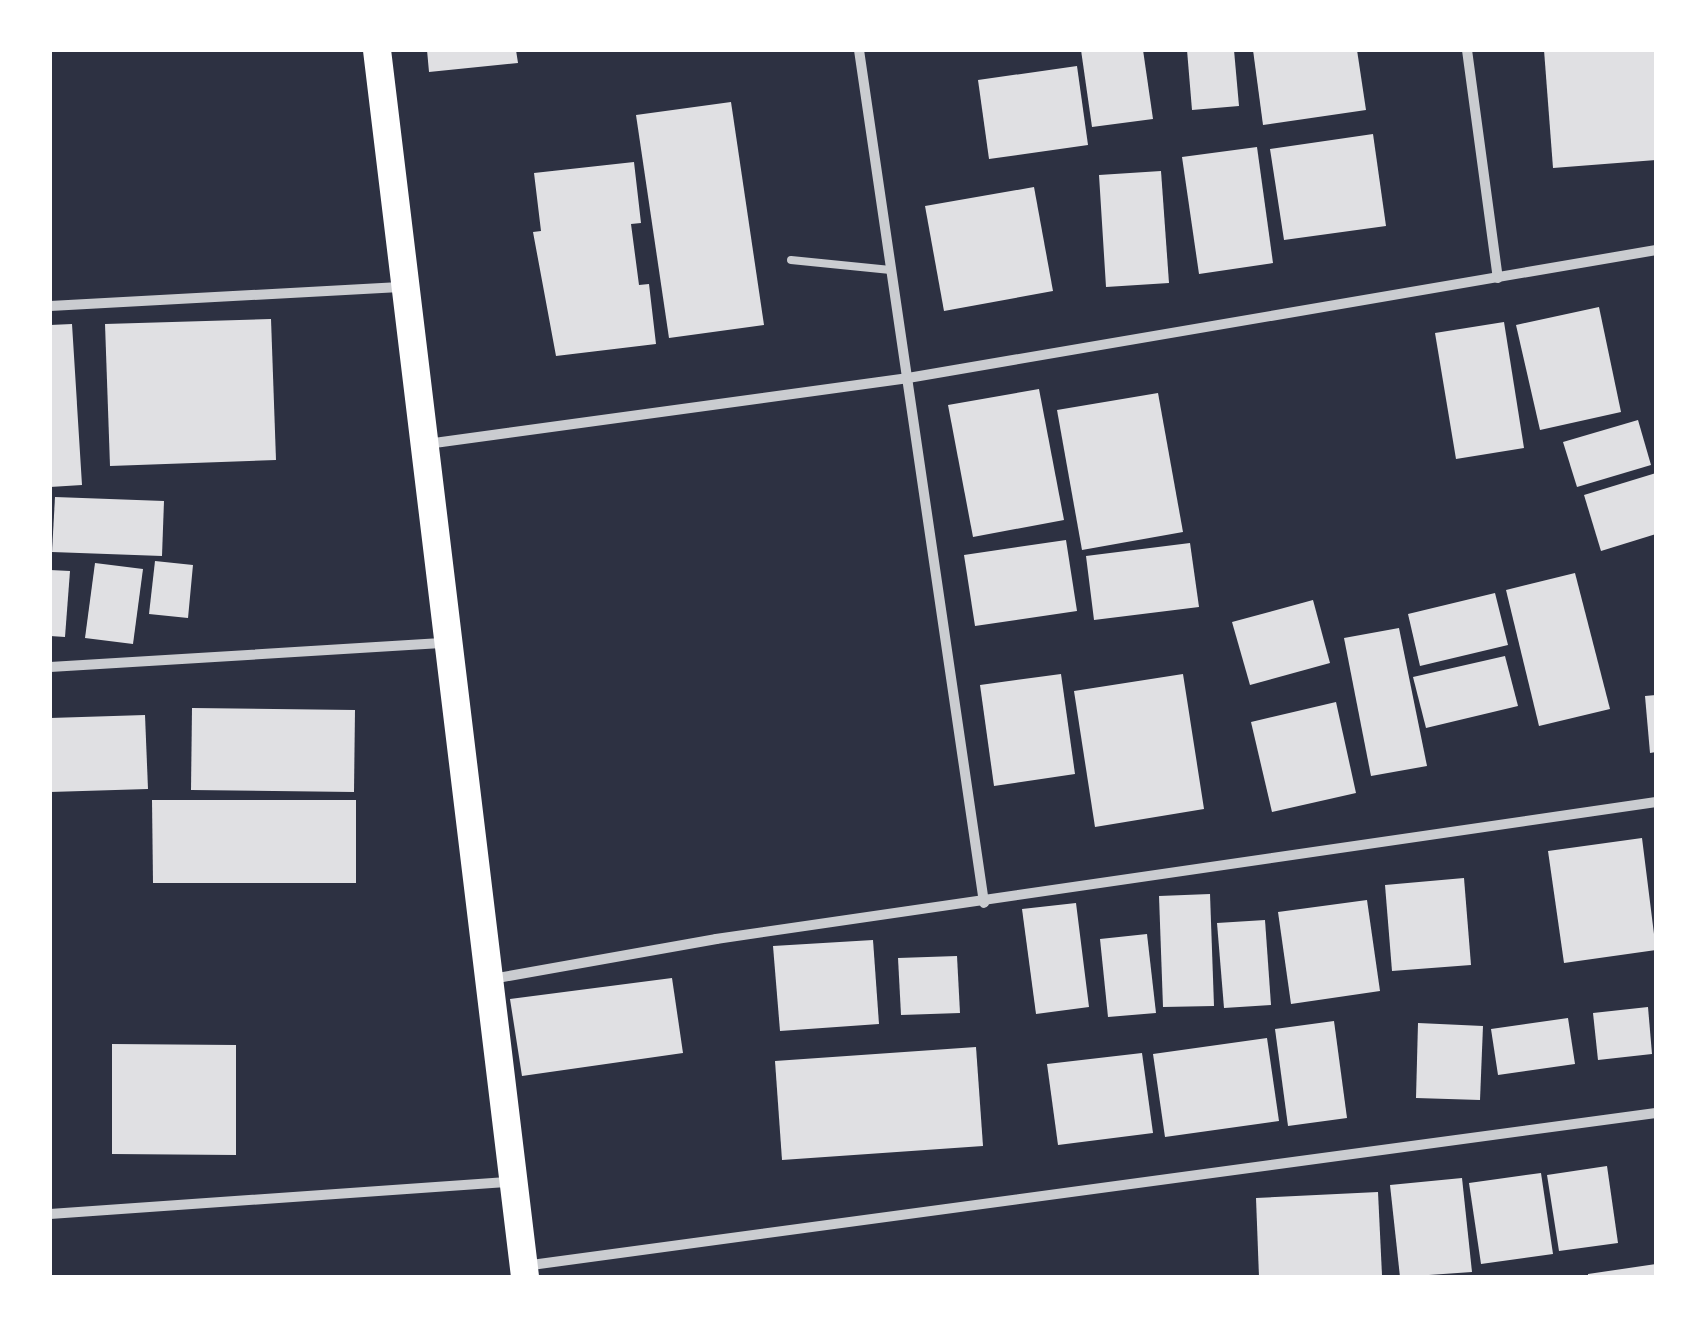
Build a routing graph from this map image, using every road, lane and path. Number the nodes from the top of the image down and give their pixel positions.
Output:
1 (377, 50) edge
2 (859, 50) edge
3 (1467, 50) edge
4 (1656, 250) edge
5 (791, 260) dead end
6 (891, 270) junction
7 (1498, 278) junction
8 (404, 288) junction
9 (50, 306) edge
10 (908, 378) junction
11 (423, 444) junction
12 (446, 643) junction
13 (50, 667) edge
14 (1656, 802) edge
15 (984, 903) junction
16 (486, 980) junction
17 (1656, 1114) edge
18 (512, 1182) junction
19 (50, 1214) edge
20 (524, 1272) edge

1 - 8 highway
2 - 6 street
3 - 7 street
4 - 7 street
5 - 6 lane
6 - 10 street
7 - 10 street
8 - 9 street
8 - 11 highway
10 - 11 street
10 - 15 street
11 - 12 highway
12 - 13 street
12 - 16 highway
14 - 15 street
15 - 16 street
16 - 18 highway
17 - 20 street
18 - 19 street
18 - 20 highway

